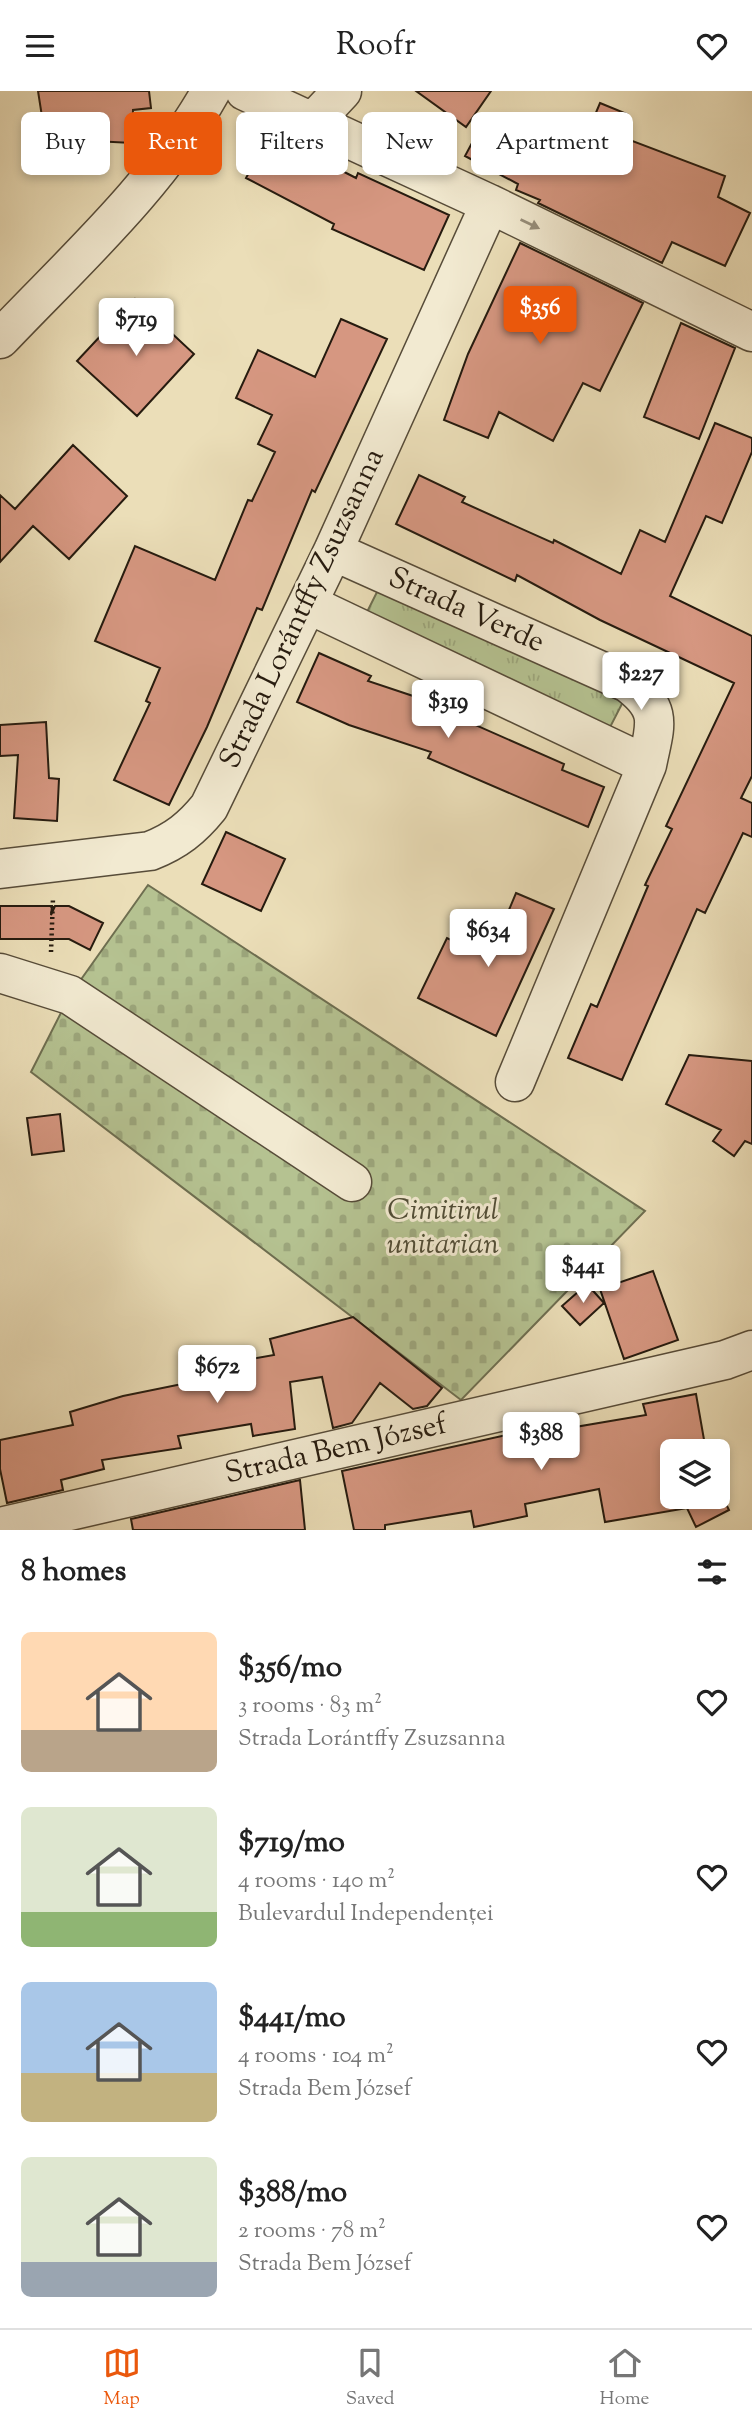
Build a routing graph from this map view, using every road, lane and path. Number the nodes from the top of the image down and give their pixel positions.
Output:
1 (211, 91) edge
2 (245, 91) edge
3 (342, 91) edge
4 (291, 112) edge
5 (322, 112) edge
6 (348, 138) edge
7 (490, 204) junction
8 (752, 332) edge
9 (0, 338) edge
10 (333, 551) junction
11 (308, 604) junction
12 (647, 765) junction
13 (54, 862) junction
14 (0, 869) edge
15 (0, 973) edge
16 (42, 986) junction
17 (515, 1081) dead end
18 (352, 1182) dead end
19 (752, 1350) edge
20 (0, 1527) edge

1 - 9 street
2 - 4 street
3 - 5 street
6 - 7 street
7 -> 8 street
7 - 10 street, Strada Lorántffy Zsuzsanna
10 - 11 street, Strada Lorántffy Zsuzsanna
10 - 12 street, Strada Verde
11 - 12 street, Strada Verde
11 - 13 street, Strada Lorántffy Zsuzsanna
12 - 17 street, Strada Verde
13 - 14 street, Strada Lorántffy Zsuzsanna
13 - 16 path
15 - 16 street
16 - 18 street
19 - 20 street, Strada Bem József

